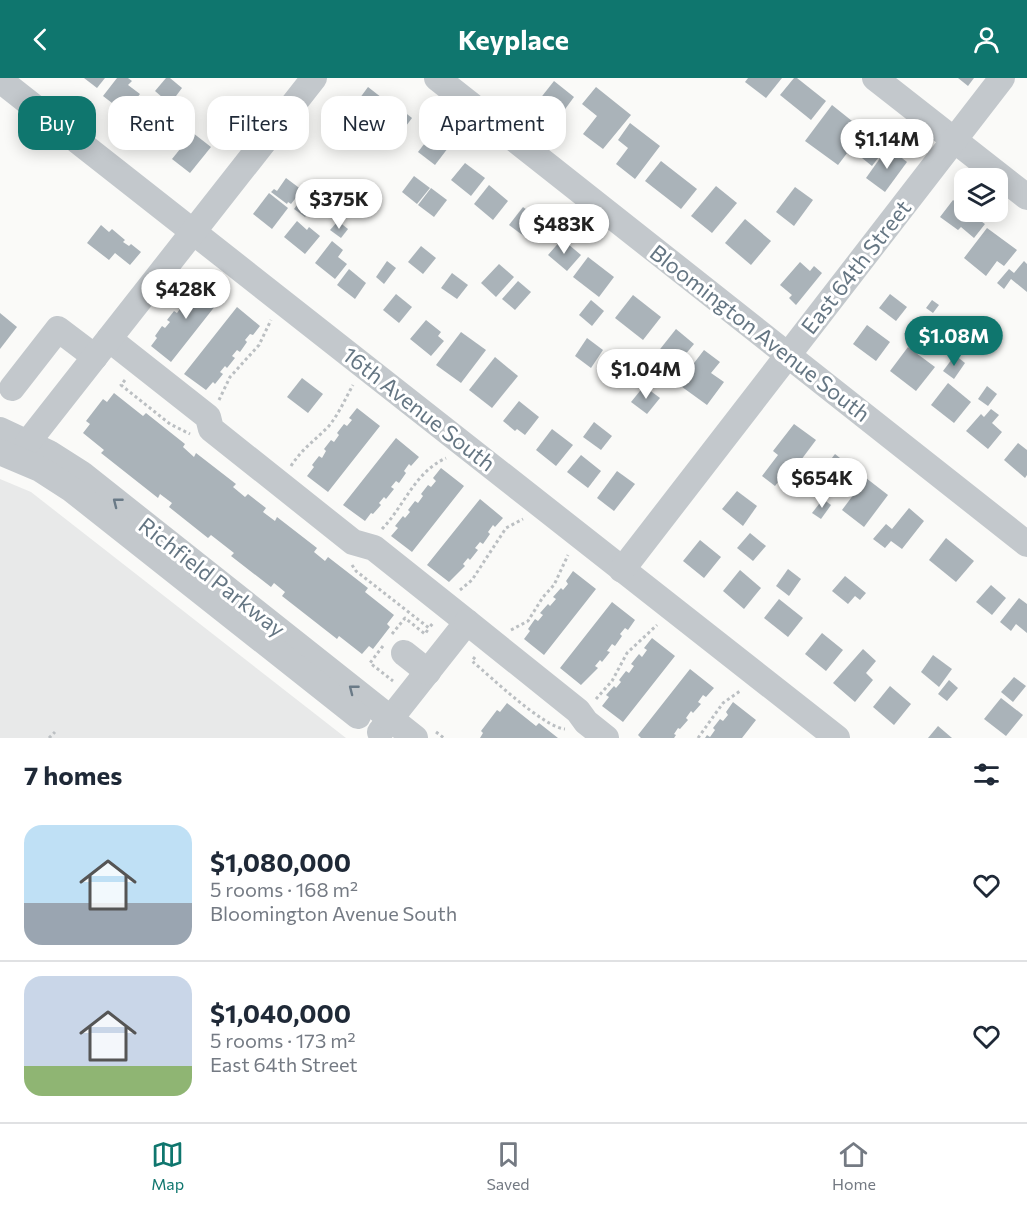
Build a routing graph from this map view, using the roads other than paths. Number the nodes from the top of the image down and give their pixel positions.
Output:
1 (314, 78) edge
2 (437, 78) edge
3 (875, 78) edge
4 (1002, 78) edge
5 (0, 80) edge
6 (954, 140) junction
7 (1027, 197) edge
8 (194, 231) junction
9 (102, 348) junction
10 (788, 355) junction
11 (12, 388) dead end
12 (0, 430) edge
13 (28, 442) junction
14 (0, 452) edge
15 (1027, 544) edge
16 (622, 570) junction
17 (467, 622) junction
18 (404, 653) dead end
19 (428, 672) junction
20 (385, 730) edge
21 (415, 738) edge
22 (606, 738) edge
23 (837, 738) edge

1 - 8 street
2 - 10 street, Bloomington Avenue South
3 - 6 street
4 - 6 street, East 64th Street
5 - 8 street, 16th Avenue South
6 - 7 street
6 - 10 street, East 64th Street
8 - 9 street
8 - 16 street, 16th Avenue South
9 - 11 street
9 - 13 street
9 - 17 street
10 - 15 street, Bloomington Avenue South
10 - 16 street, East 64th Street
12 - 13 street, Richfield Parkway
20 -> 13 street, Richfield Parkway
14 - 20 street, Richfield Parkway
16 - 23 street, 16th Avenue South
17 - 19 street
17 - 22 street
18 - 19 street
19 - 20 street
20 - 21 street, Richfield Parkway

